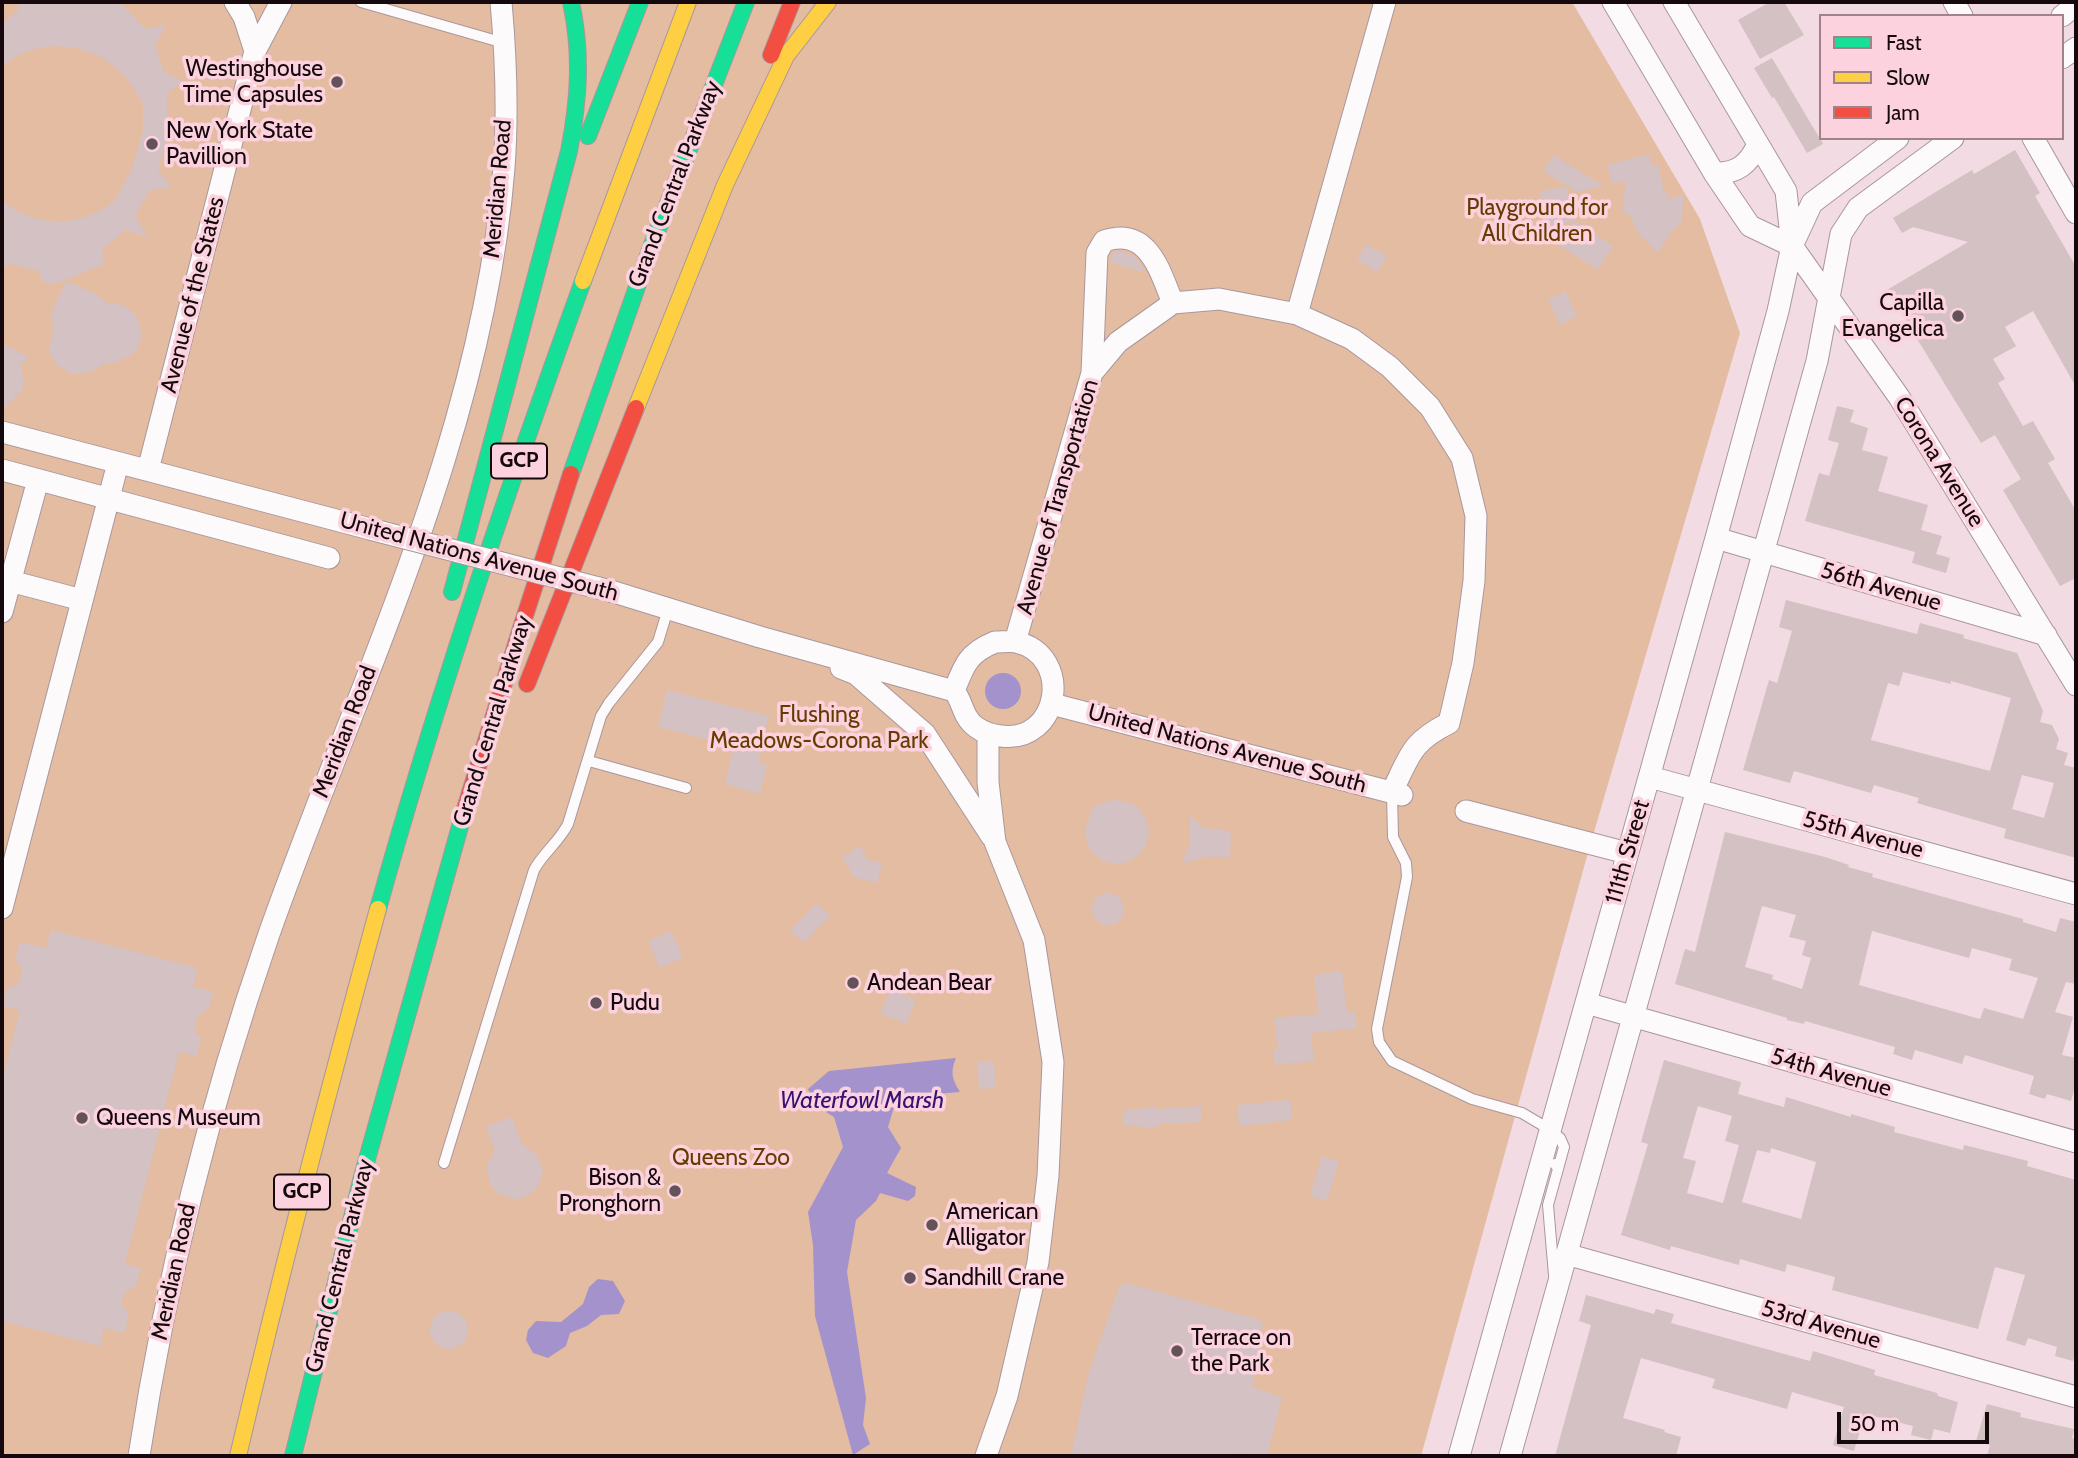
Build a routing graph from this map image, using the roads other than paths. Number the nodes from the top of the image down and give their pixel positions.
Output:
1 (235, 2) edge
2 (281, 2) edge
3 (361, 2) edge
4 (501, 2) edge
5 (571, 2) edge
6 (640, 2) edge
7 (688, 2) edge
8 (746, 2) edge
9 (792, 2) edge
10 (828, 2) edge
11 (1385, 2) edge
12 (1613, 2) edge
13 (1674, 2) edge
14 (504, 43) junction
15 (255, 51) junction
16 (1895, 140) edge
17 (1950, 140) edge
18 (2034, 140) edge
19 (1758, 144) junction
20 (1714, 173) junction
21 (725, 185) junction
22 (2076, 213) edge
23 (1792, 246) junction
24 (542, 262) junction
25 (1830, 301) junction
26 (1173, 303) junction
27 (1297, 314) junction
28 (1092, 373) junction
29 (2, 432) edge
30 (118, 463) junction
31 (2, 470) edge
32 (148, 470) junction
33 (38, 480) junction
34 (108, 499) junction
35 (1716, 538) junction
36 (1763, 553) junction
37 (329, 558) dead end
38 (10, 581) junction
39 (82, 600) junction
40 (449, 606) dead end
41 (668, 609) junction
42 (2, 612) edge
43 (2046, 635) junction
44 (760, 637) junction
45 (1015, 642) junction
46 (440, 646) dead end
47 (2076, 685) edge
48 (954, 691) junction
49 (522, 696) dead end
50 (1052, 704) junction
51 (988, 735) junction
52 (497, 760) dead end
53 (589, 761) junction
54 (1650, 776) junction
55 (686, 788) dead end
56 (1696, 790) junction
57 (1397, 794) junction
58 (1466, 811) dead end
59 (995, 842) junction
60 (1627, 853) junction
61 (5, 884) edge
62 (2076, 894) edge
63 (2, 908) edge
64 (374, 929) junction
65 (426, 940) junction
66 (1586, 1003) junction
67 (1633, 1017) junction
68 (1549, 1129) junction
69 (2076, 1142) edge
70 (1543, 1154) junction
71 (444, 1163) dead end
72 (1558, 1169) junction
73 (1566, 1254) junction
74 (1555, 1293) junction
75 (2076, 1397) edge
76 (139, 1456) edge
77 (238, 1456) edge
78 (293, 1456) edge
79 (986, 1456) edge
80 (1459, 1456) edge
81 (1510, 1456) edge

1 - 15 street
2 - 15 street, Avenue of the States
3 - 14 lane
4 - 14 street, Meridian Road
5 - 24 highway
6 - 24 highway
7 - 64 highway, GCP
8 - 65 highway, Grand Central Parkway / GCP
9 - 21 highway
10 - 21 highway
11 - 27 street
12 - 20 street, Corona Avenue
13 - 19 street, Corona Avenue
14 - 76 street, Meridian Road
15 - 32 street, Avenue of the States
16 - 23 street
17 - 25 street
18 - 22 street
19 - 20 street
19 - 23 street, Corona Avenue
20 - 23 street, Corona Avenue
21 - 49 highway
23 - 25 street, Corona Avenue
23 - 35 street, 111th Street
24 - 40 highway
25 - 36 street
25 - 43 street, Corona Avenue
26 - 27 street
26 - 28 street, Avenue of Transportation
26 - 28 street
27 - 57 street
28 - 45 street, Avenue of Transportation
29 - 30 street, United Nations Avenue South
30 - 32 street, United Nations Avenue South
30 - 34 street
31 - 33 street
32 - 41 street, United Nations Avenue South, bridge
33 - 34 street
33 - 38 street
34 - 37 street
34 - 39 street
35 - 36 street, 56th Avenue
35 - 54 street, 111th Street
36 - 43 street, 56th Avenue
36 - 56 street
38 - 39 street
38 - 42 street
39 - 61 street
41 - 44 street, United Nations Avenue South
41 - 53 lane
43 - 47 street, Corona Avenue
44 - 48 street, United Nations Avenue South
44 - 59 street
45 - 48 street
45 - 50 street
46 - 64 highway
48 - 51 street
50 - 51 street
50 - 57 street, United Nations Avenue South
51 - 59 street
52 - 65 highway
53 - 55 lane
53 - 71 lane
54 - 56 street, 55th Avenue
54 - 60 street, 111th Street
56 - 62 street, 55th Avenue
56 - 67 street
57 - 68 lane
58 - 60 street
59 - 79 street
60 - 66 street, 111th Street
61 - 63 street
64 - 77 highway, GCP
65 - 78 highway, Grand Central Parkway / GCP
66 - 67 street, 54th Avenue
66 - 68 street, 111th Street
67 - 69 street, 54th Avenue
67 - 73 street
68 - 70 street, 111th Street
68 - 72 lane
70 - 72 lane
70 - 80 street, 111th Street
72 - 74 lane
73 - 74 street
73 - 75 street, 53rd Avenue
74 - 81 street

